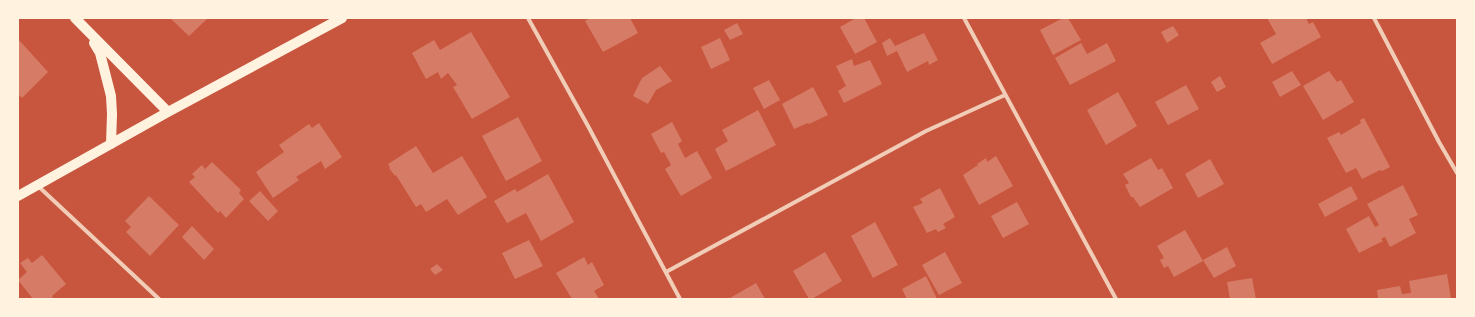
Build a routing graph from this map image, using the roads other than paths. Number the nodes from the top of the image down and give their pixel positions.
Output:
1 (75, 18) edge
2 (342, 18) edge
3 (528, 18) edge
4 (964, 18) edge
5 (1374, 18) edge
6 (86, 29) junction
7 (1005, 95) junction
8 (168, 112) junction
9 (111, 144) junction
10 (1457, 173) edge
11 (38, 186) junction
12 (18, 196) edge
13 (666, 272) junction
14 (159, 299) edge
15 (680, 299) edge
16 (1116, 299) edge

1 - 6 main road
2 - 8 main road
3 - 13 street
4 - 7 street
5 - 10 street
6 - 8 main road
6 - 9 main road
7 - 13 street
7 - 16 street
8 - 9 main road
9 - 11 main road
11 - 12 main road
11 - 14 street
13 - 15 street

